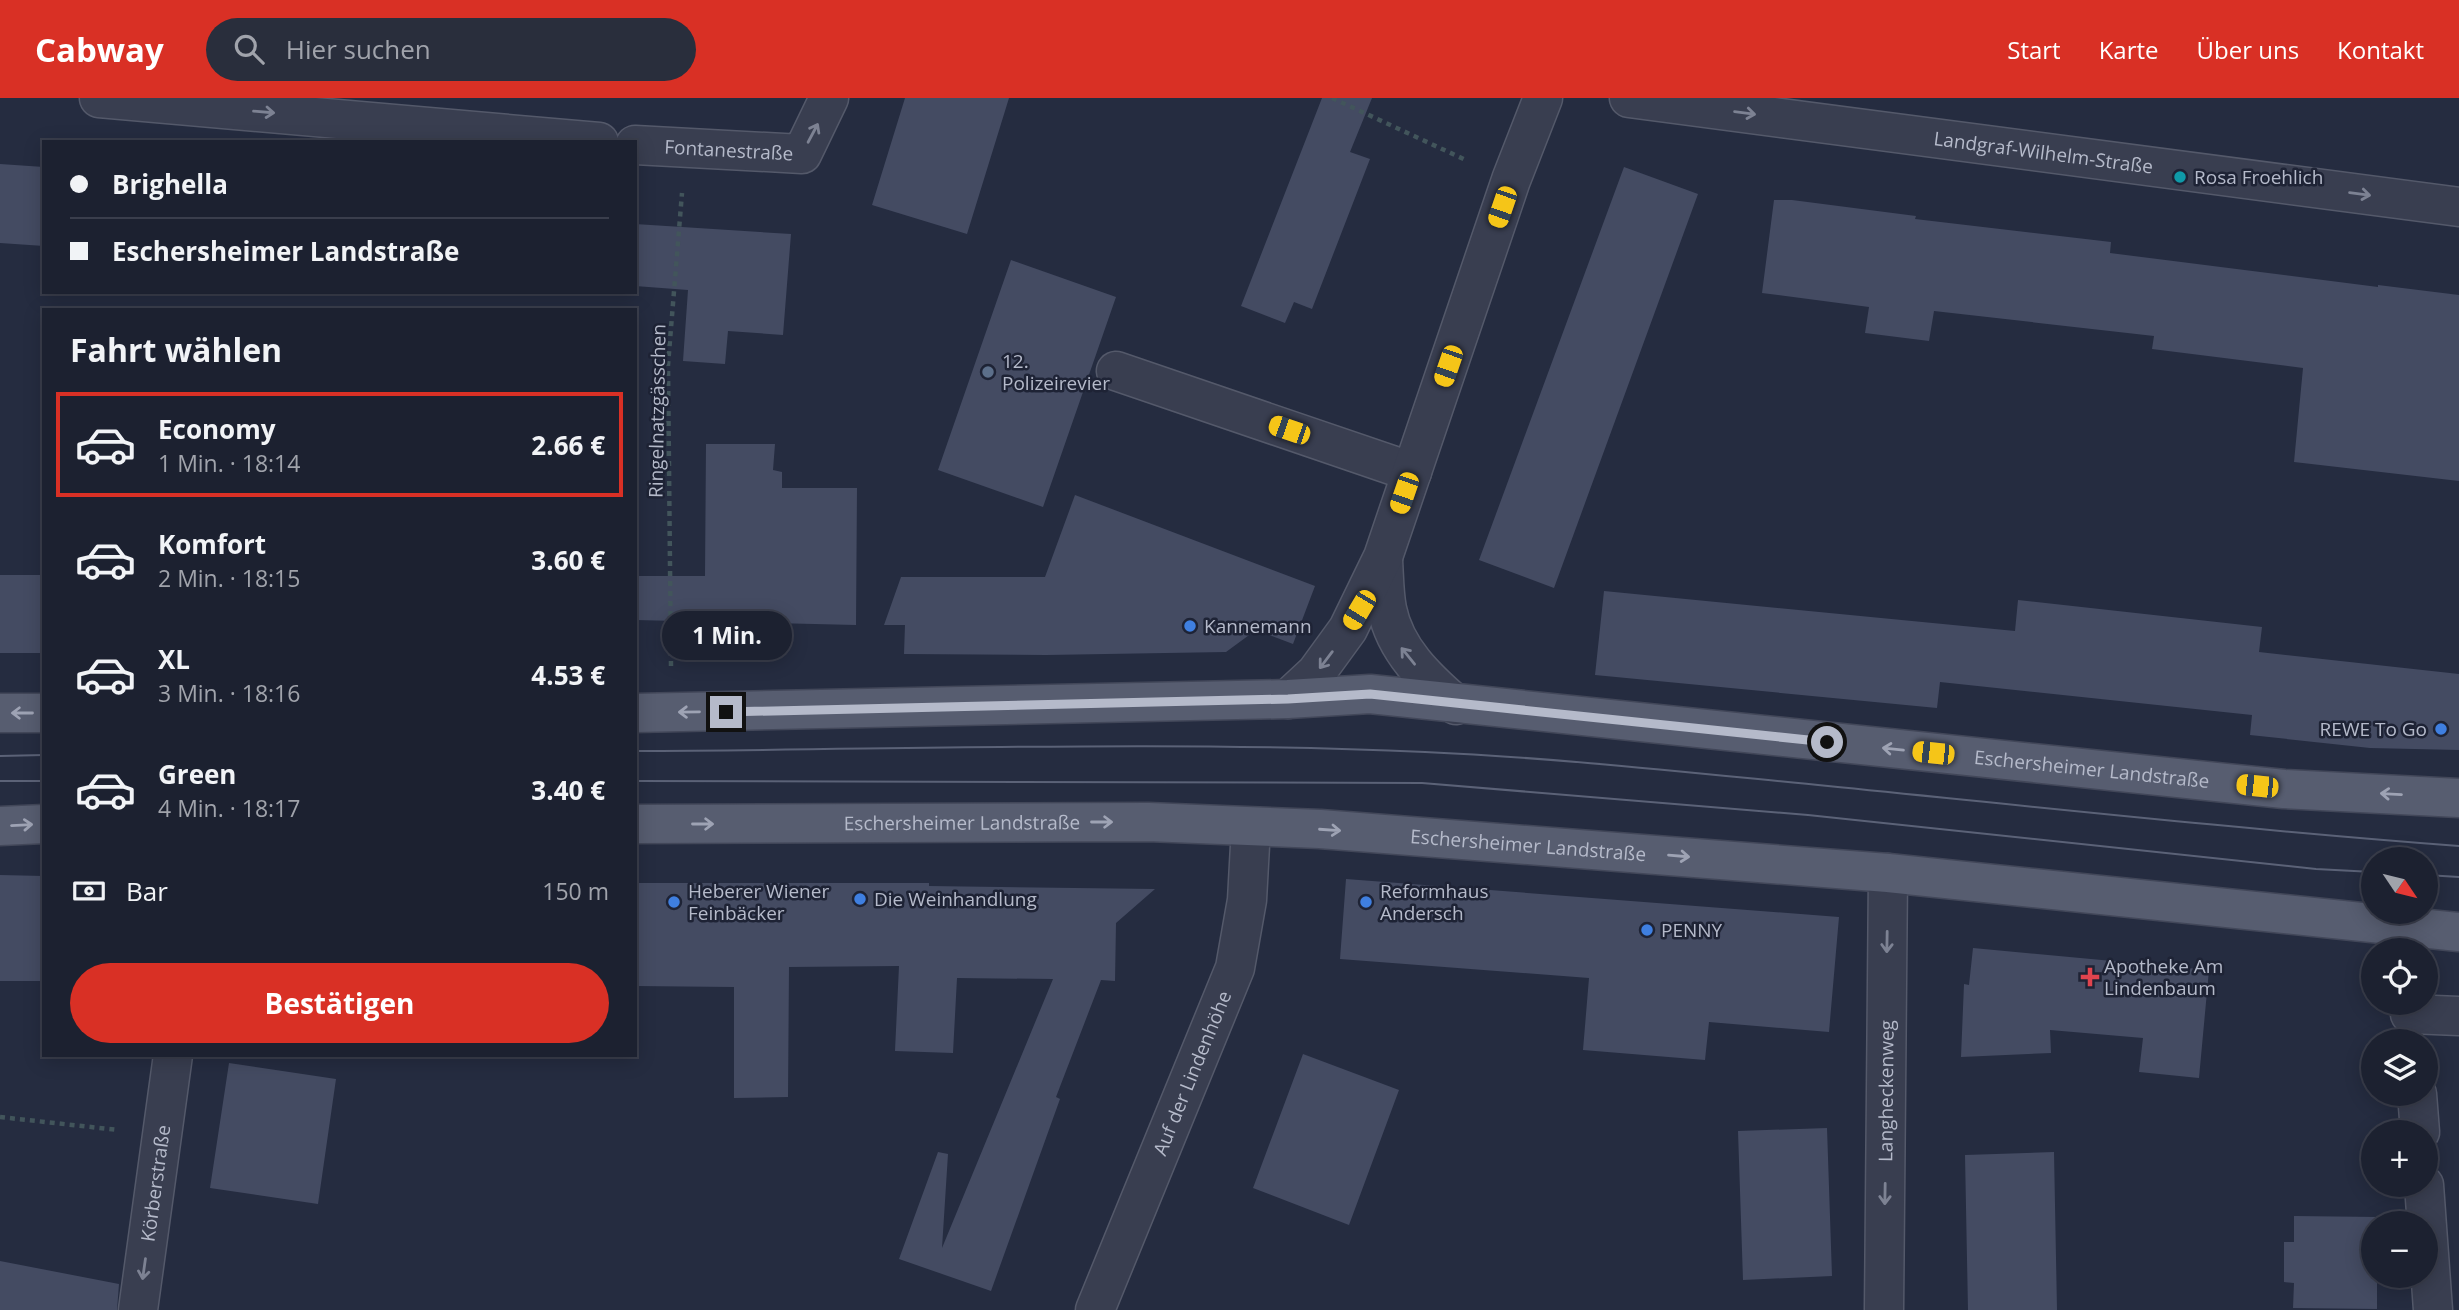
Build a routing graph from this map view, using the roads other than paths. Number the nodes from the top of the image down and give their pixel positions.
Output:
1 (99, 98) edge
2 (829, 98) edge
3 (1543, 98) edge
4 (1629, 98) edge
5 (576, 140) edge
6 (637, 145) edge
7 (2459, 207) edge
8 (1116, 371) dead end
9 (1412, 472) junction
10 (1382, 557) junction
11 (1288, 699) junction
12 (1456, 705) junction
13 (0, 713) edge
14 (42, 713) edge
15 (637, 713) edge
16 (2459, 798) edge
17 (42, 824) edge
18 (637, 824) edge
19 (0, 827) edge
20 (1251, 827) junction
21 (1888, 873) junction
22 (2459, 932) edge
23 (2403, 938) edge
24 (2418, 938) edge
25 (2459, 1016) edge
26 (2411, 1019) edge
27 (173, 1057) edge
28 (2425, 1197) edge
29 (138, 1310) edge
30 (1095, 1310) edge
31 (1884, 1310) edge
32 (2433, 1310) edge

1 -> 5 street
6 -> 2 street, Fontanestraße
3 - 9 street
4 -> 7 street, Landgraf-Wilhelm-Straße
8 - 9 street
9 - 10 street
10 -> 11 street
12 -> 10 street
11 - 12 main road, Eschersheimer Landstraße
11 -> 15 main road, Eschersheimer Landstraße
16 -> 12 main road, Eschersheimer Landstraße
14 -> 13 main road
19 -> 17 main road
18 -> 20 main road, Eschersheimer Landstraße
20 -> 21 main road, Eschersheimer Landstraße
20 - 30 street, Auf der Lindenhöhe
21 - 23 main road, Eschersheimer Landstraße
21 -> 31 street, Langheckenweg
22 - 24 main road, Eschersheimer Landstraße
25 - 26 street
27 -> 29 street, Körberstraße
28 - 32 street

